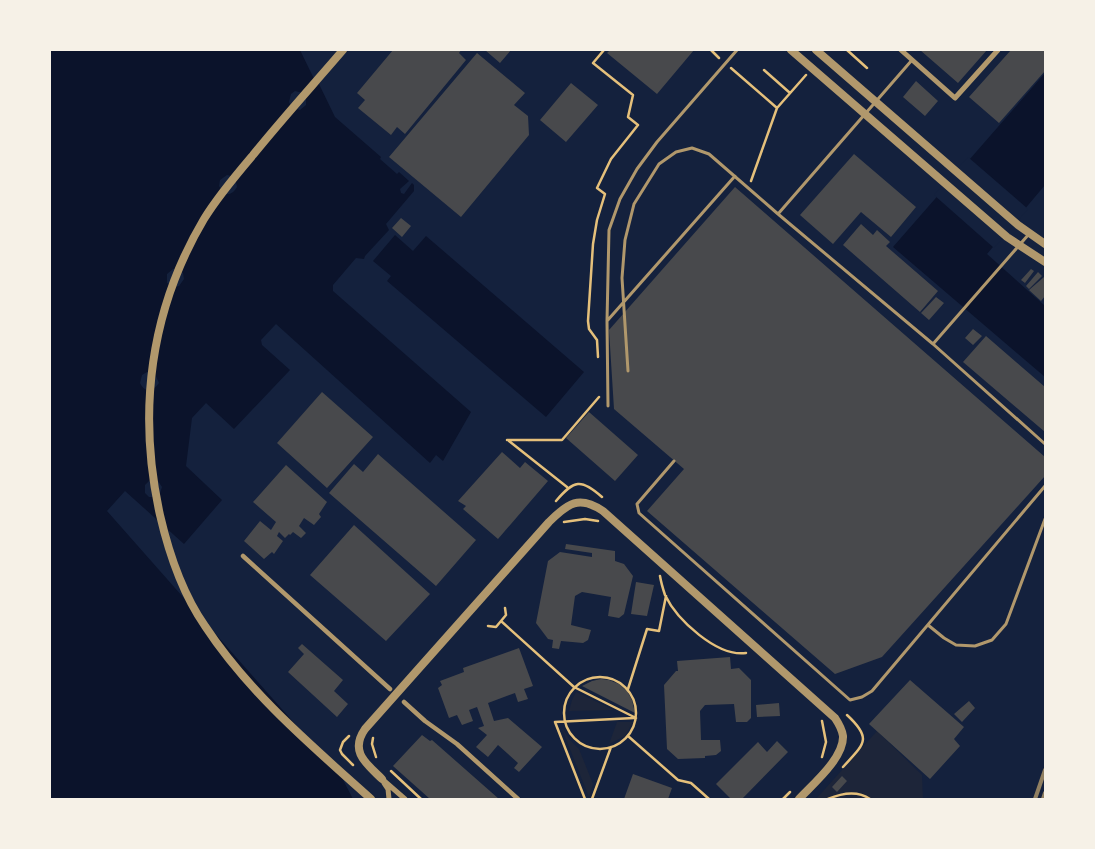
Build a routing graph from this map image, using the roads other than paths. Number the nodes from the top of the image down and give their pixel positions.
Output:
1 (343, 50) edge
2 (737, 50) edge
3 (791, 50) edge
4 (816, 50) edge
5 (900, 50) edge
6 (998, 50) edge
7 (912, 60) junction
8 (876, 101) junction
9 (865, 114) junction
10 (735, 176) junction
11 (778, 214) junction
12 (1029, 234) junction
13 (1045, 244) edge
14 (1018, 246) junction
15 (1045, 261) edge
16 (607, 321) junction
17 (933, 344) junction
18 (628, 371) dead end
19 (608, 406) dead end
20 (1045, 444) edge
21 (674, 461) dead end
22 (1045, 486) edge
23 (1045, 519) edge
24 (243, 556) dead end
25 (928, 625) junction
26 (390, 689) dead end
27 (404, 702) dead end
28 (382, 779) junction
29 (372, 799) edge
30 (389, 799) edge
31 (405, 799) edge
32 (518, 799) edge
33 (799, 799) edge

1 - 29 street
2 - 16 lane
3 - 9 street
4 - 8 street
5 - 7 street
6 - 7 street
7 - 8 lane
8 - 9 lane
8 - 12 street
9 - 11 lane
9 - 14 street
10 - 11 lane
10 - 16 lane
10 - 18 lane
11 - 17 lane
12 - 13 street
12 - 14 lane
14 - 15 street
14 - 17 lane
16 - 19 lane
17 - 20 lane
21 - 25 lane
22 - 25 lane
23 - 25 lane
24 - 26 street
27 - 32 street
28 - 30 street
28 - 31 street
28 - 33 street

